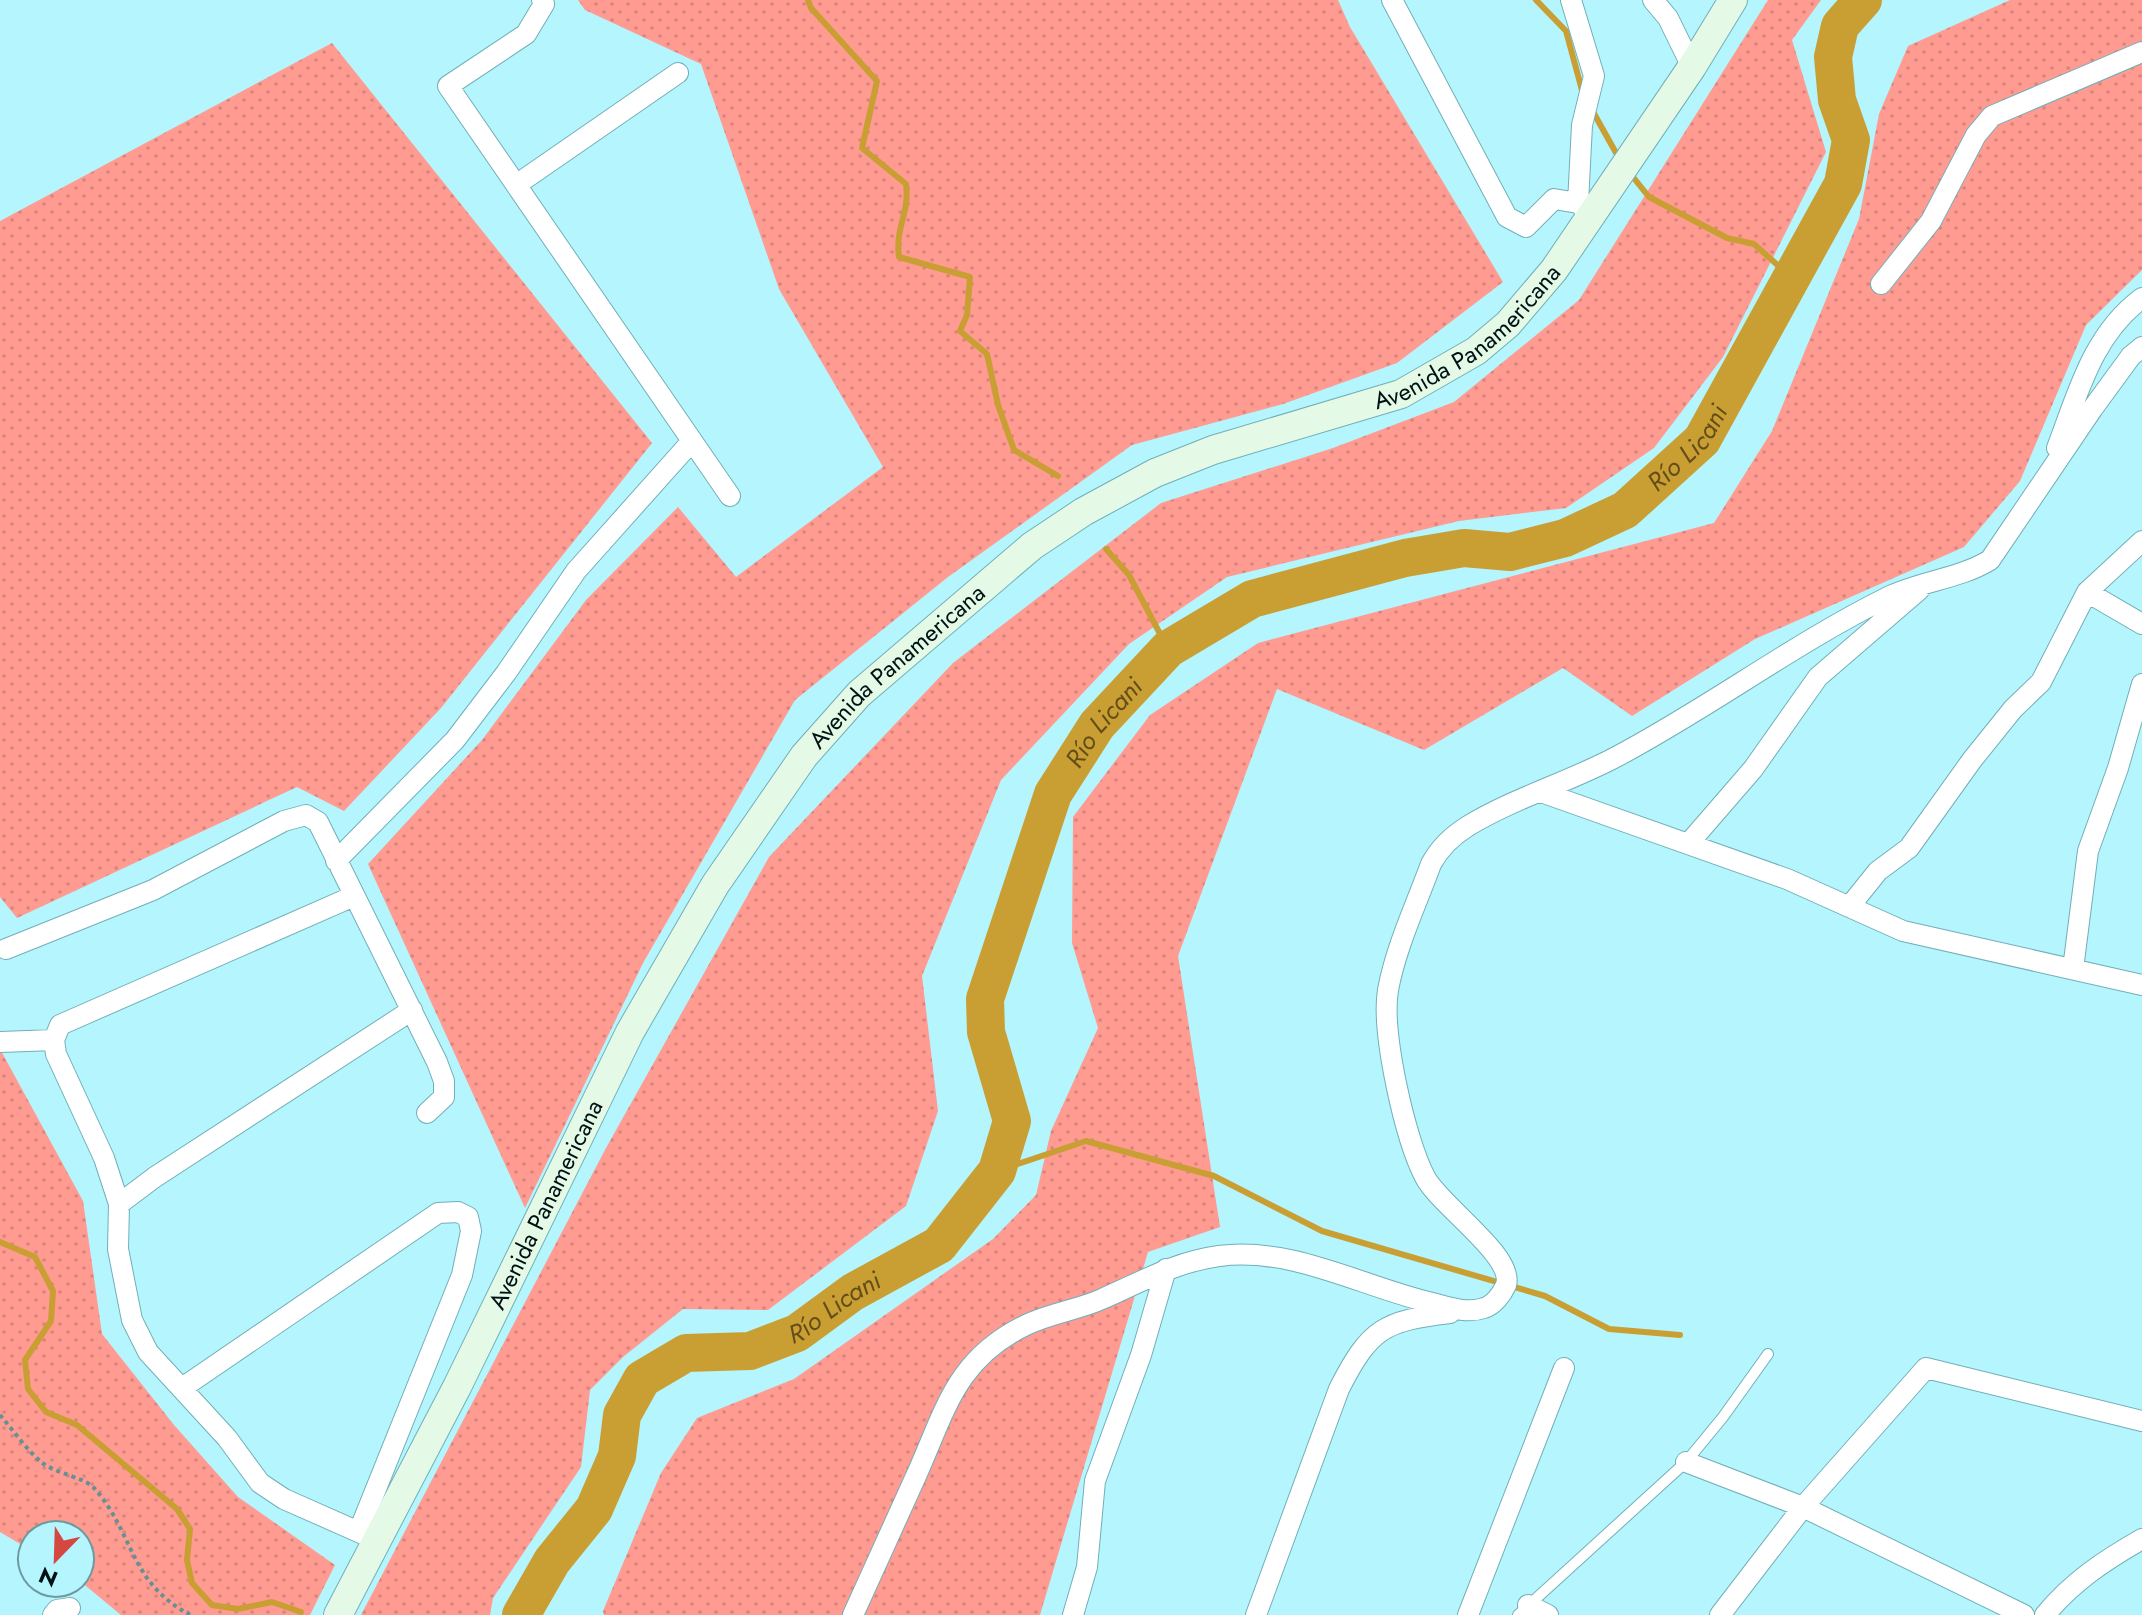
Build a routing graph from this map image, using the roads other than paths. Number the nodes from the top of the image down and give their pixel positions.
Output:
1 (542, 0) edge
2 (1392, 0) edge
3 (1571, 0) edge
4 (1653, 0) edge
5 (1733, 0) edge
6 (2142, 52) edge
7 (1692, 67) junction
8 (678, 73) dead end
9 (516, 185) junction
10 (1590, 209) junction
11 (1881, 284) dead end
12 (2142, 298) edge
13 (2142, 347) edge
14 (692, 441) junction
15 (2041, 489) junction
16 (730, 496) dead end
17 (2142, 541) edge
18 (1930, 580) junction
19 (2087, 592) junction
20 (2142, 624) edge
21 (2142, 684) edge
22 (1541, 792) junction
23 (1689, 843) junction
24 (336, 861) junction
25 (354, 896) junction
26 (1849, 907) junction
27 (6, 949) dead end
28 (2073, 969) junction
29 (2142, 985) edge
30 (412, 1010) junction
31 (54, 1040) junction
32 (0, 1042) edge
33 (427, 1113) dead end
34 (119, 1204) junction
35 (1166, 1269) junction
36 (1466, 1311) junction
37 (1768, 1354) dead end
38 (1564, 1368) dead end
39 (182, 1388) junction
40 (2142, 1421) edge
41 (1686, 1462) junction
42 (1803, 1507) junction
43 (369, 1536) junction
44 (2142, 1539) edge
45 (1523, 1610) edge
46 (338, 1615) edge
47 (853, 1615) edge
48 (1073, 1615) edge
49 (1256, 1615) edge
50 (1468, 1615) edge
51 (1548, 1615) edge
52 (1720, 1615) edge
53 (2024, 1615) edge
54 (2045, 1615) edge

1 - 9 street
2 - 10 street
3 - 10 street
4 - 7 street
5 - 7 main road, Avenida Panamericana
6 - 11 street
7 - 10 main road, Avenida Panamericana
8 - 9 street
9 - 14 street
10 - 43 main road, Avenida Panamericana
12 - 15 street
13 - 15 street
14 - 16 street
14 - 24 street
15 - 18 street
17 - 19 street
18 - 22 street
18 - 23 street
19 - 20 street
19 - 26 street
21 - 28 street
22 - 23 street
22 - 36 street
23 - 26 street
24 - 25 street
24 - 27 street
25 - 30 street
25 - 31 street
26 - 28 street
28 - 29 street
30 - 33 street
30 - 34 street
31 - 32 street
31 - 34 street
34 - 39 street
35 - 36 street
35 - 47 street
35 - 48 street
36 - 49 street
37 - 41 lane
38 - 50 street
39 - 43 street
39 - 43 street
40 - 42 street
41 - 42 street
41 - 45 lane
42 - 52 street
42 - 53 street
43 - 46 main road, Avenida Panamericana
44 - 54 street
45 - 51 street

